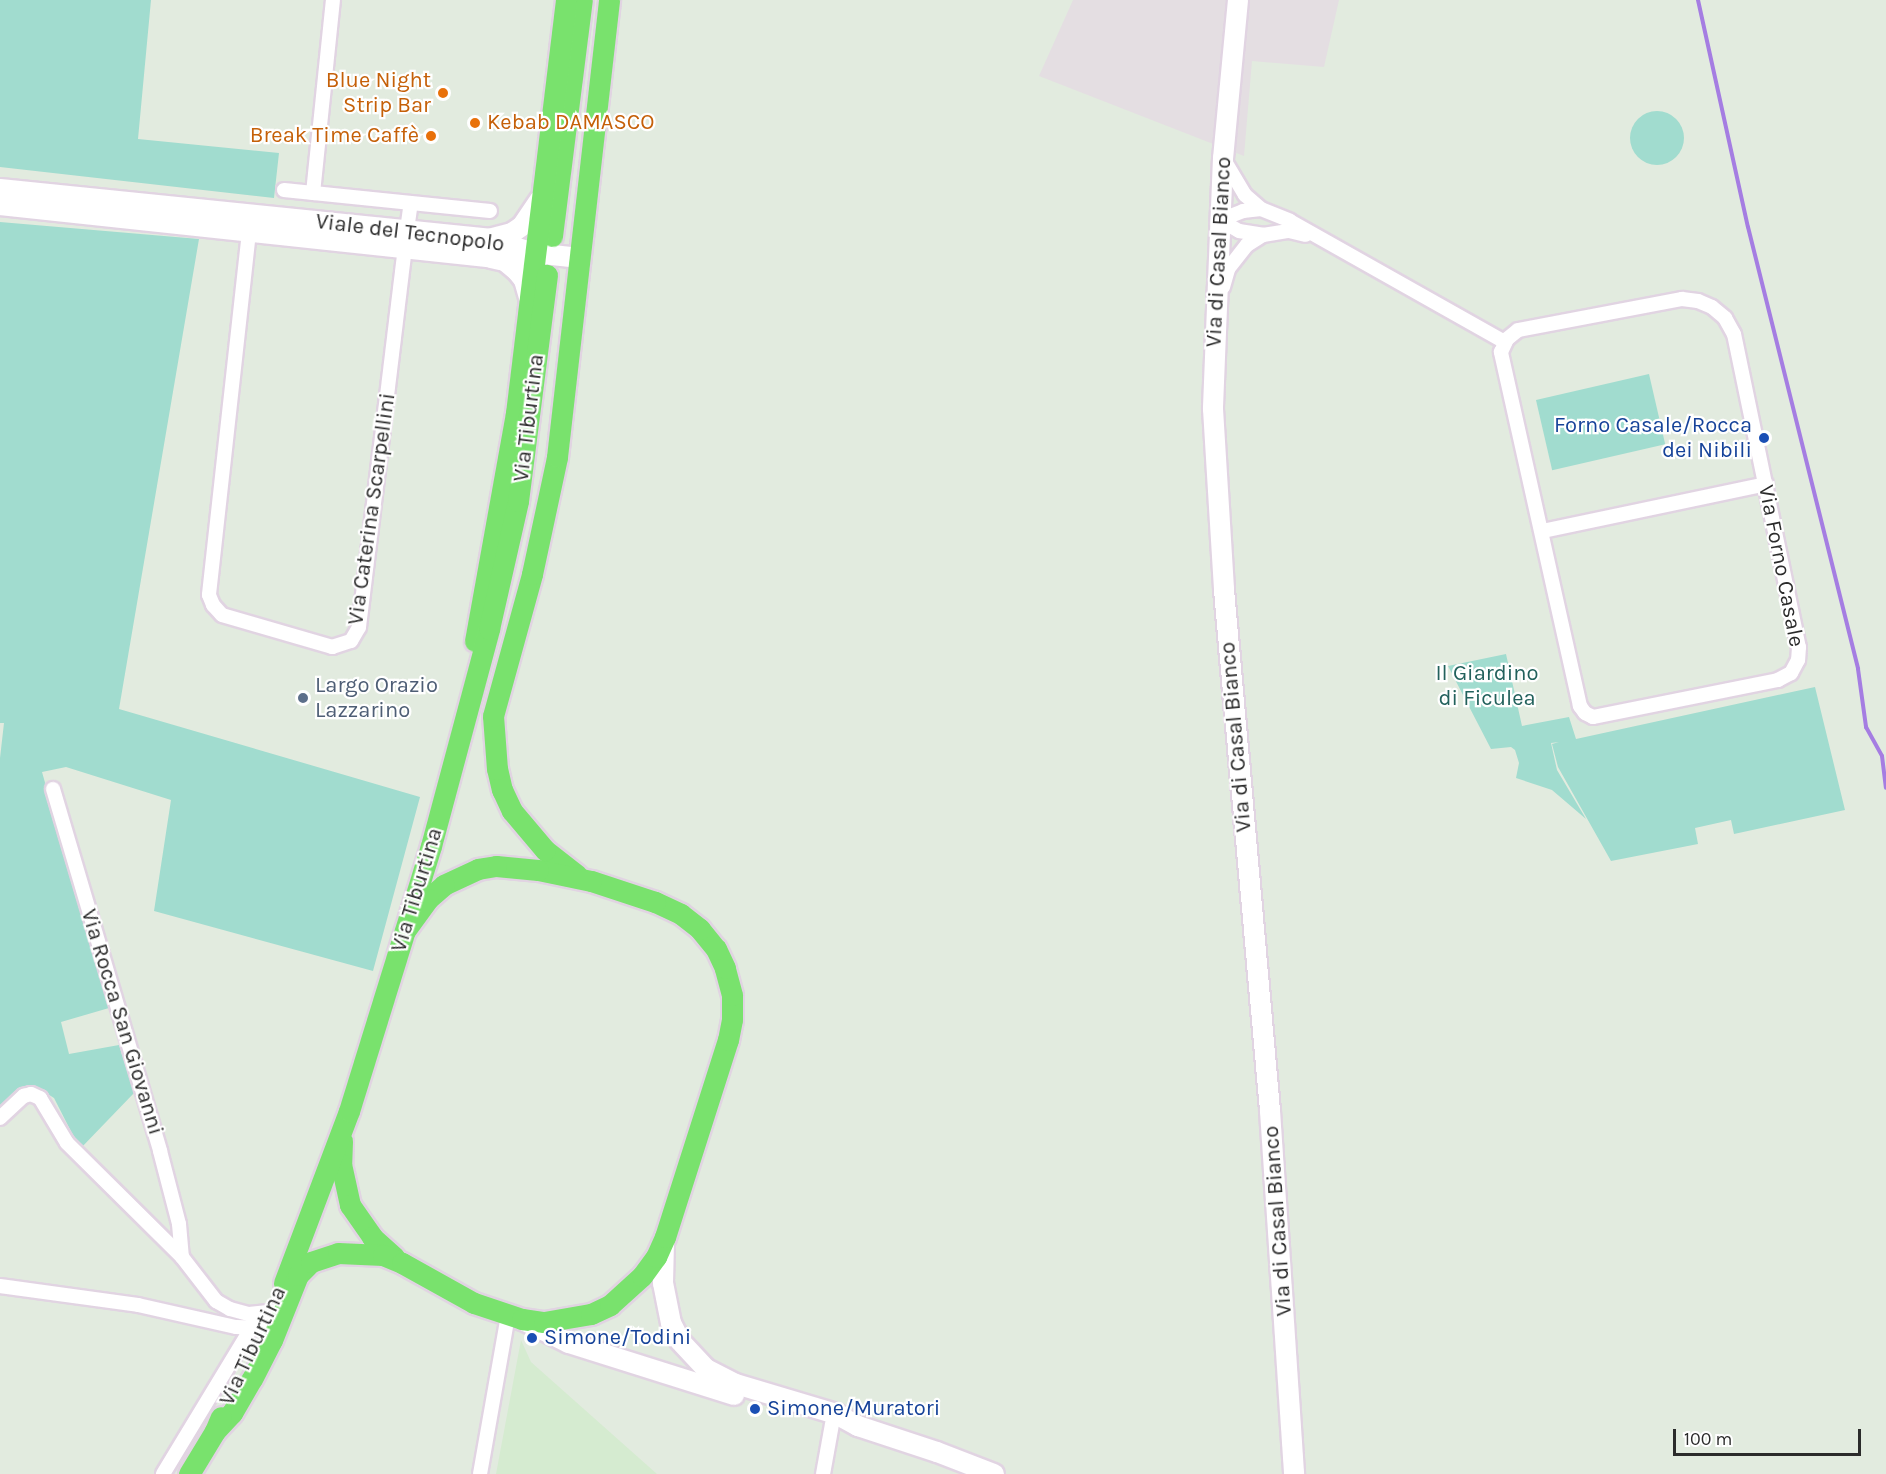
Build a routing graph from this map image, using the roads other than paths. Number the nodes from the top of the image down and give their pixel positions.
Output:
1 (333, 0) edge
2 (566, 0) edge
3 (582, 0) edge
4 (609, 0) edge
5 (1238, 0) edge
6 (1223, 158) junction
7 (0, 189) edge
8 (284, 190) dead end
9 (313, 193) junction
10 (540, 199) junction
11 (411, 203) junction
12 (0, 205) edge
13 (1261, 209) junction
14 (490, 211) dead end
15 (1220, 220) junction
16 (249, 231) junction
17 (1263, 235) junction
18 (552, 236) dead end
19 (406, 239) junction
20 (1320, 239) junction
21 (489, 248) junction
22 (534, 253) junction
23 (580, 258) junction
24 (548, 275) dead end
25 (529, 297) junction
26 (1215, 312) junction
27 (1505, 342) junction
28 (1766, 484) junction
29 (1543, 531) junction
30 (471, 695) junction
31 (53, 789) dead end
32 (591, 881) junction
33 (405, 931) junction
34 (349, 1111) junction
35 (0, 1118) edge
36 (665, 1237) junction
37 (182, 1257) junction
38 (402, 1263) junction
39 (0, 1286) edge
40 (515, 1317) junction
41 (265, 1319) junction
42 (832, 1424) junction
43 (858, 1426) junction
44 (216, 1431) junction
45 (163, 1474) edge
46 (189, 1474) edge
47 (480, 1474) edge
48 (823, 1474) edge
49 (994, 1474) edge
50 (1294, 1474) edge

1 - 9 street
2 - 10 main road
3 - 18 main road
4 - 23 main road, Via Tiburtina
5 - 6 main road, Via di Casal Bianco
6 - 13 street
6 - 15 main road, Via di Casal Bianco
7 - 19 main road, Viale del Tecnopolo
8 - 9 street
9 - 11 street
10 - 21 main road
10 - 22 main road
11 - 14 street
11 - 19 street, Via Caterina Scarpellini
12 - 16 main road, Viale del Tecnopolo
13 - 15 street
13 - 20 street
15 - 17 street
15 - 26 main road, Via di Casal Bianco
16 - 19 main road, Viale del Tecnopolo
16 - 19 street, Via Caterina Scarpellini
17 - 20 street
17 - 26 street
19 - 21 main road, Viale del Tecnopolo
20 - 27 street
21 - 22 main road, Viale del Tecnopolo
21 - 25 main road
22 - 23 main road, Viale del Tecnopolo
22 - 25 main road
23 - 32 main road, Via Tiburtina
24 - 30 main road, Via Tiburtina
25 - 30 main road
26 - 50 main road, Via di Casal Bianco
27 - 28 street, Via Forno Casale
27 - 29 street, Via Forno Casale
28 - 29 street
28 - 29 street, Via Forno Casale
30 - 33 main road, Via Tiburtina
31 - 37 street, Via Rocca San Giovanni
32 - 33 main road
32 - 36 main road
33 - 34 main road, Via Tiburtina
34 - 38 main road
34 - 41 main road, Via Tiburtina
35 - 37 street
36 - 40 main road
36 - 43 main road
37 - 41 street
38 - 40 main road
38 - 44 main road
39 - 41 street
40 - 42 main road
40 - 47 street
41 - 44 main road, Via Tiburtina
41 - 45 street
42 - 43 main road
42 - 48 street
43 - 49 main road
44 - 46 main road, Via Tiburtina

